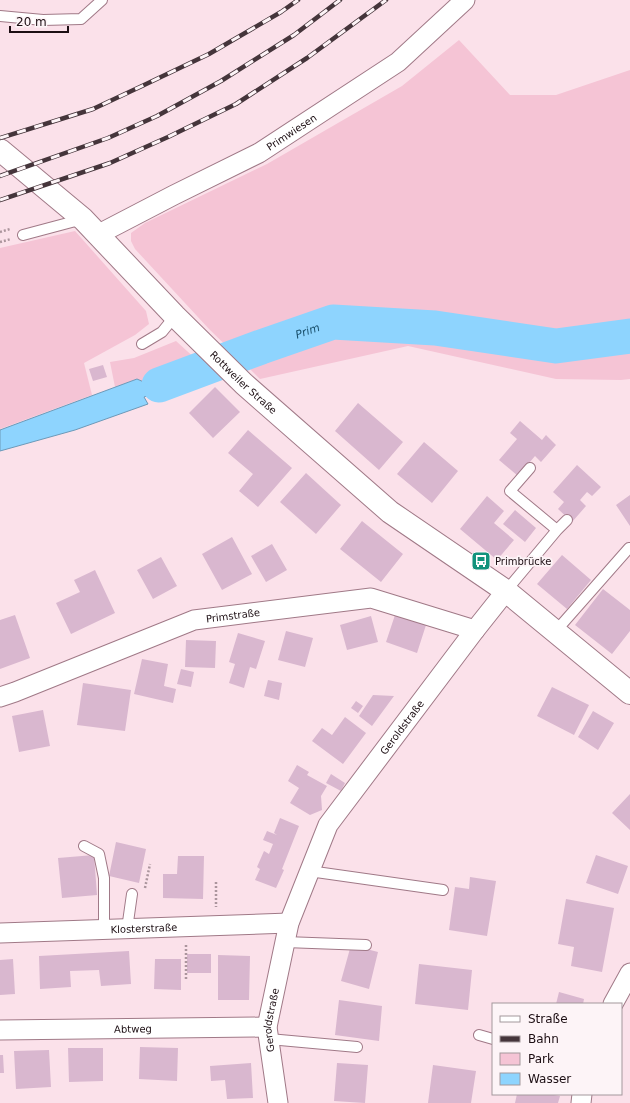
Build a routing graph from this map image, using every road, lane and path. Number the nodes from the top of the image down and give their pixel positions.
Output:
1 (102, 0) edge
2 (465, 0) edge
3 (0, 16) edge
4 (0, 150) edge
5 (83, 219) junction
6 (98, 234) junction
7 (23, 235) dead end
8 (175, 316) junction
9 (142, 344) dead end
10 (530, 468) dead end
11 (567, 520) dead end
12 (557, 530) junction
13 (629, 548) edge
14 (506, 592) junction
15 (475, 630) junction
16 (555, 632) junction
17 (630, 693) edge
18 (0, 697) edge
19 (84, 846) dead end
20 (150, 864) dead end
21 (309, 871) junction
22 (216, 882) dead end
23 (444, 890) dead end
24 (132, 894) joint
25 (288, 923) junction
26 (216, 926) junction
27 (186, 927) junction
28 (104, 929) junction
29 (127, 929) junction
30 (0, 933) edge
31 (284, 942) junction
32 (366, 945) dead end
33 (630, 973) edge
34 (186, 980) dead end
35 (613, 1003) edge
36 (0, 1030) edge
37 (268, 1033) junction
38 (479, 1035) dead end
39 (492, 1039) edge
40 (357, 1047) dead end
41 (278, 1103) edge

1 - 3 lane
2 - 6 street, Primwiesen
4 - 5 street, Rottweiler Straße
5 - 6 street, Rottweiler Straße
5 - 7 lane
6 - 8 street, Rottweiler Straße
8 - 9 lane
8 - 14 street, Rottweiler Straße
10 - 12 lane
11 - 12 lane
12 - 14 lane
13 - 16 lane
14 - 15 street, Geroldstraße
14 - 16 street, Rottweiler Straße
15 - 18 street, Primstraße
15 - 21 street, Geroldstraße
16 - 17 street, Rottweiler Straße
19 - 28 lane
20 - 24 path
21 - 23 lane
21 - 25 street, Geroldstraße
22 - 26 path
24 - 29 lane
25 - 26 street, Klosterstraße
25 - 31 street, Geroldstraße
26 - 27 street, Klosterstraße
27 - 29 street, Klosterstraße
27 - 34 path
28 - 29 street, Klosterstraße
28 - 30 street, Klosterstraße
31 - 32 lane
31 - 37 street, Geroldstraße
33 - 35 street
36 - 37 street, Abtweg
37 - 40 lane
37 - 41 street, Geroldstraße
38 - 39 lane

